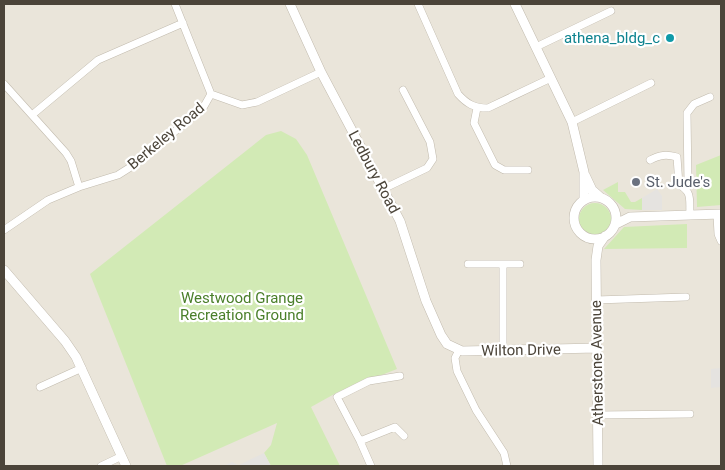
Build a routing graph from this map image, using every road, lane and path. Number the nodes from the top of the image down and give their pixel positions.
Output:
1 (175, 4) edge
2 (290, 4) edge
3 (418, 4) edge
4 (515, 4) edge
5 (611, 11) dead end
6 (183, 23) junction
7 (536, 47) junction
8 (321, 72) junction
9 (551, 78) junction
10 (651, 83) dead end
11 (4, 84) edge
12 (403, 90) dead end
13 (211, 94) junction
14 (710, 97) dead end
15 (477, 108) junction
16 (32, 115) junction
17 (572, 122) junction
18 (650, 160) dead end
19 (528, 170) dead end
20 (584, 172) junction
21 (79, 187) junction
22 (686, 188) junction
23 (383, 189) junction
24 (600, 197) junction
25 (584, 200) junction
26 (612, 205) junction
27 (719, 214) edge
28 (690, 215) junction
29 (630, 217) junction
30 (616, 224) junction
31 (4, 230) edge
32 (605, 236) junction
33 (587, 237) junction
34 (721, 241) edge
35 (596, 260) junction
36 (468, 264) dead end
37 (503, 264) junction
38 (520, 264) dead end
39 (4, 270) edge
40 (686, 297) dead end
41 (596, 300) junction
42 (447, 344) joint
43 (597, 348) junction
44 (459, 350) junction
45 (503, 350) junction
46 (82, 368) junction
47 (400, 376) dead end
48 (40, 387) dead end
49 (690, 414) dead end
50 (598, 415) junction
51 (404, 436) dead end
52 (360, 441) junction
53 (122, 456) junction
54 (100, 466) edge
55 (126, 466) edge
56 (371, 466) edge
57 (507, 466) edge
58 (598, 466) edge

1 - 6 street, Berkeley Road
2 - 8 street, Ledbury Road
3 - 15 street
4 - 7 street
5 - 7 street
6 - 13 street, Berkeley Road
6 - 16 street
7 - 9 street
8 - 13 street
8 - 23 street, Ledbury Road
9 - 15 street
9 - 17 street
10 - 17 street
11 - 16 street
12 - 23 street
13 - 21 street, Berkeley Road
14 - 22 street
15 - 19 street
16 - 21 street
17 - 20 street
18 - 22 street
20 - 24 street
20 - 25 street
21 - 31 street, Berkeley Road
22 - 28 street
23 - 42 street, Ledbury Road
24 - 25 street
24 - 26 street
25 - 33 street
26 - 29 street
26 - 30 street
27 - 28 street
27 - 34 street
28 - 29 street
29 - 30 street
30 - 32 street
32 - 33 street
32 - 35 street, Atherstone Avenue
33 - 35 street, Atherstone Avenue
35 - 41 street, Atherstone Avenue
36 - 37 street
37 - 38 street
37 - 45 street
39 - 46 street
40 - 41 street
41 - 43 street, Atherstone Avenue
42 - 44 street, Wilton Drive
43 - 45 street, Wilton Drive
43 - 50 street, Atherstone Avenue
44 - 45 street, Wilton Drive
44 - 57 street
46 - 48 street
46 - 53 street
47 - 52 street
49 - 50 street
50 - 58 street, Atherstone Avenue
51 - 52 street
52 - 56 street
53 - 54 street
53 - 55 street

